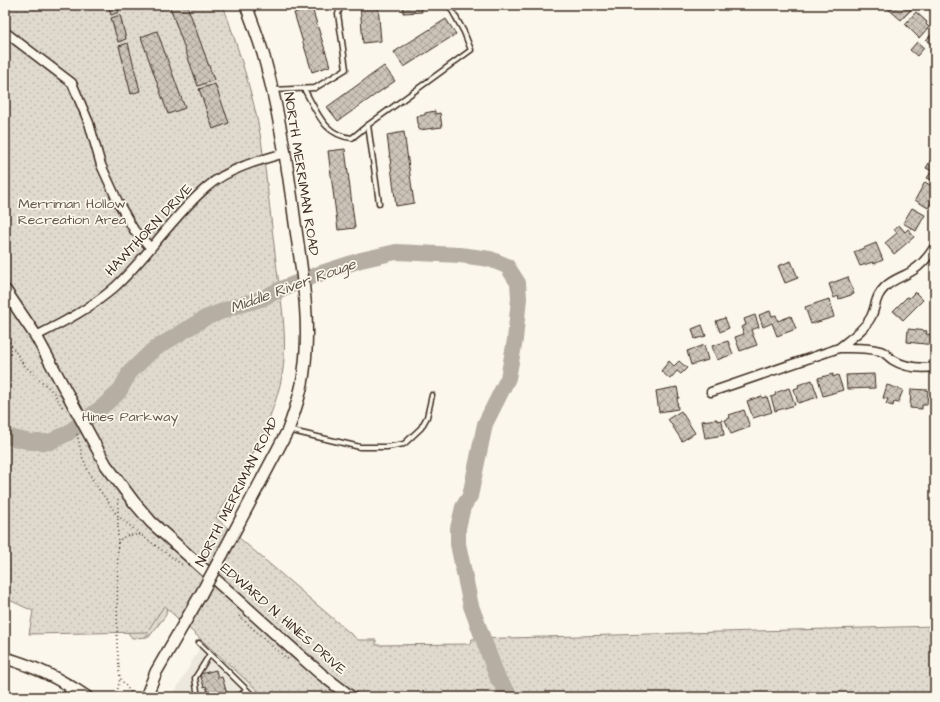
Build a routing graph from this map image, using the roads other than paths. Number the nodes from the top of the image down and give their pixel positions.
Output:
1 (246, 5) edge
2 (341, 5) edge
3 (448, 5) edge
4 (5, 32) edge
5 (304, 89) junction
6 (272, 90) junction
7 (368, 125) junction
8 (285, 153) junction
9 (379, 203) dead end
10 (935, 246) edge
11 (151, 248) junction
12 (5, 290) edge
13 (36, 336) junction
14 (839, 348) junction
15 (935, 367) edge
16 (711, 392) dead end
17 (432, 395) dead end
18 (288, 430) junction
19 (199, 643) dead end
20 (210, 654) junction
21 (5, 658) edge
22 (68, 685) junction
23 (246, 690) junction
24 (66, 697) edge
25 (87, 697) edge
26 (146, 697) edge
27 (198, 697) edge
28 (239, 697) edge
29 (254, 697) edge
30 (351, 697) edge

1 - 6 main road, NORTH MERRIMAN ROAD
2 - 5 lane
3 - 7 lane
4 - 11 street
5 - 6 lane
5 - 7 lane
6 - 8 main road, NORTH MERRIMAN ROAD
7 - 9 lane
8 - 11 street, HAWTHORN DRIVE
8 - 18 main road, NORTH MERRIMAN ROAD
10 - 14 street
11 - 13 street, HAWTHORN DRIVE
12 - 13 main road, EDWARD N. HINES DRIVE
13 - 30 main road, EDWARD N. HINES DRIVE
14 - 15 street
14 - 16 street
17 - 18 lane
18 - 26 main road, NORTH MERRIMAN ROAD, bridge
19 - 20 lane
20 - 23 lane
20 - 27 lane
21 - 22 main road
22 - 24 lane
22 - 25 main road
23 - 28 lane
23 - 29 lane

